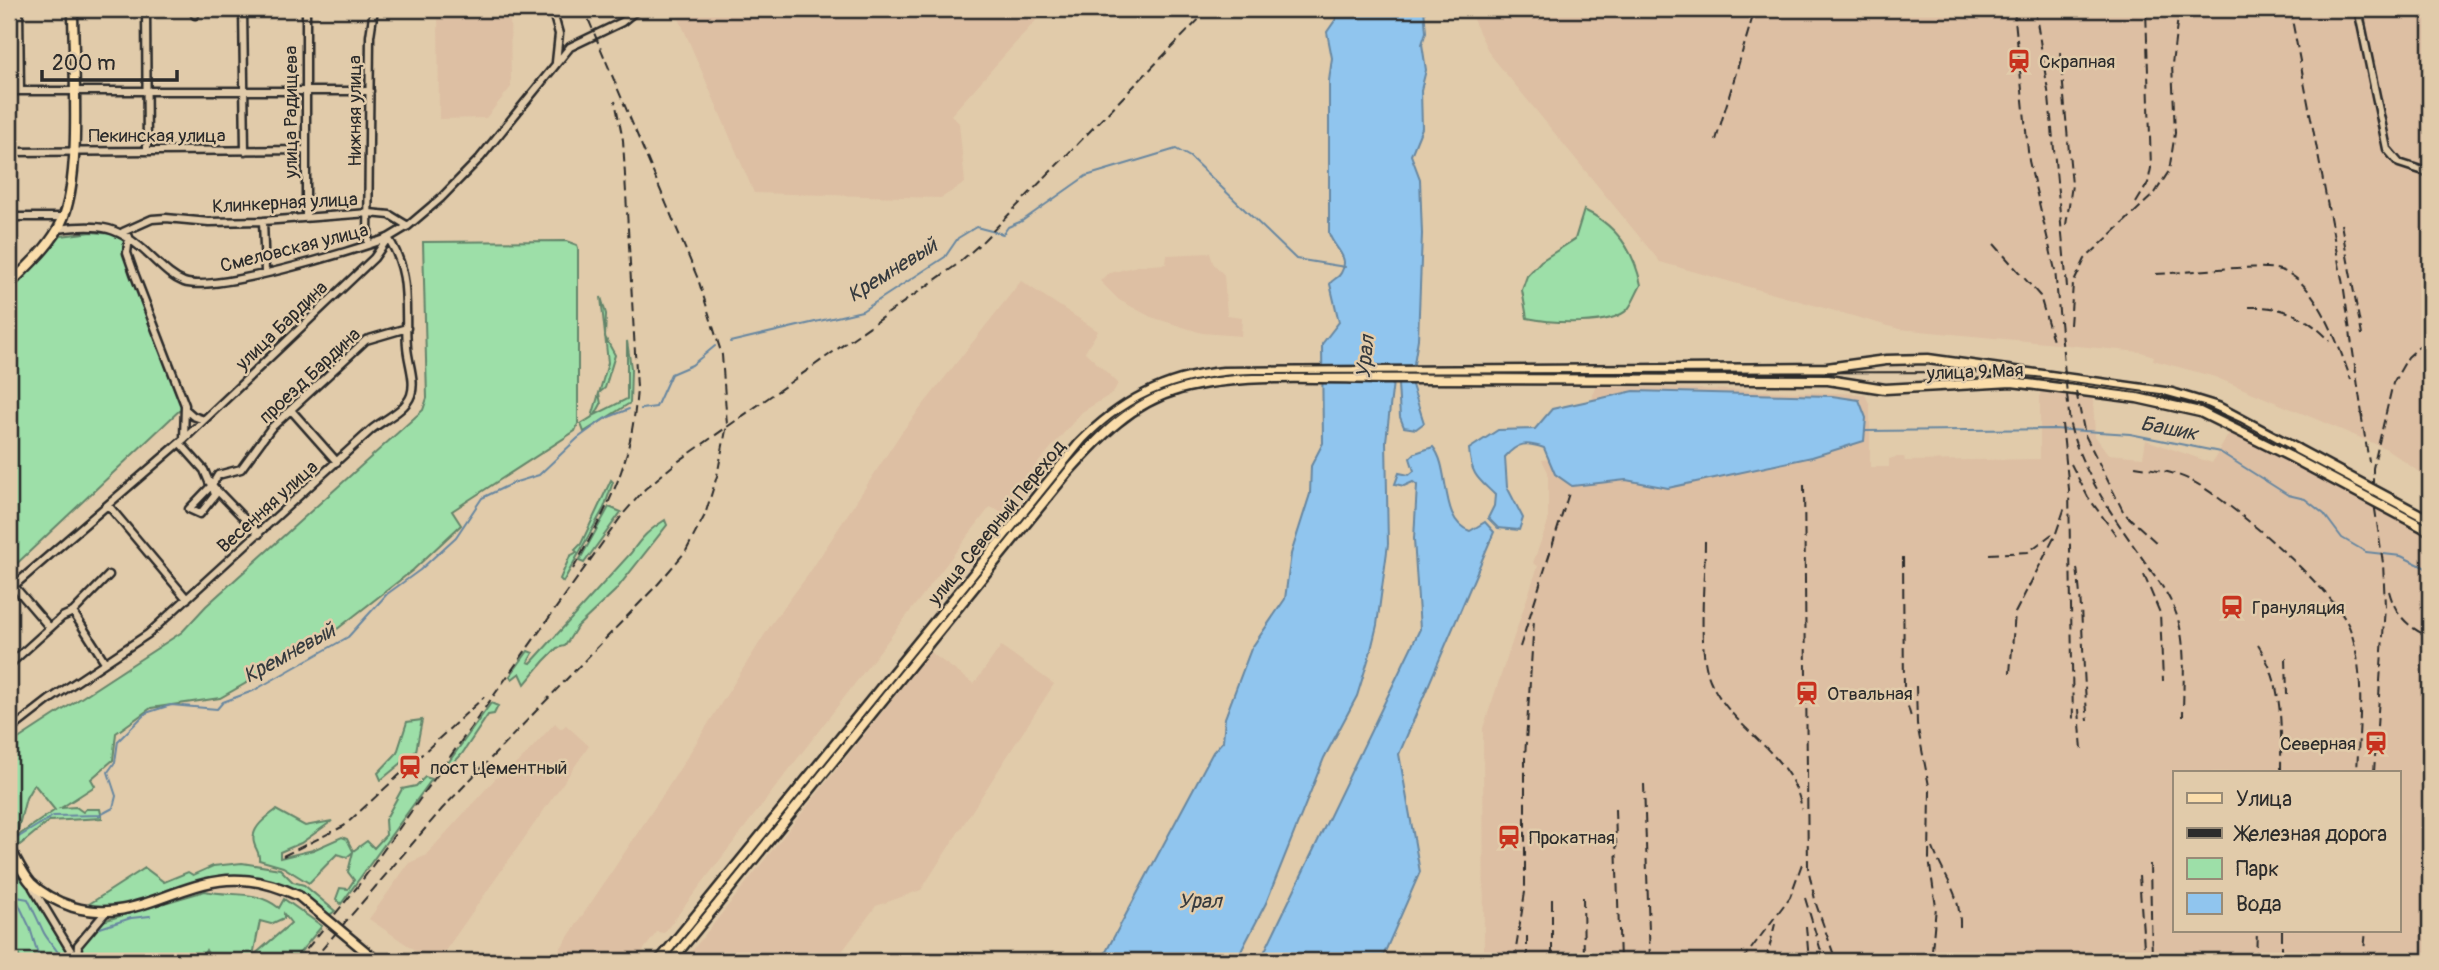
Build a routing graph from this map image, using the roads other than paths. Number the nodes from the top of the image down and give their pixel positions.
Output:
1 (19, 9) edge
2 (73, 9) edge
3 (146, 9) edge
4 (243, 9) edge
5 (306, 9) edge
6 (374, 9) edge
7 (552, 9) edge
8 (638, 9) edge
9 (2358, 9) edge
10 (555, 64) junction
11 (9, 90) edge
12 (20, 90) junction
13 (73, 91) junction
14 (146, 91) junction
15 (244, 91) junction
16 (306, 91) junction
17 (370, 91) junction
18 (306, 150) junction
19 (147, 151) junction
20 (245, 151) junction
21 (9, 152) edge
22 (74, 152) junction
23 (2430, 173) edge
24 (369, 213) junction
25 (306, 216) junction
26 (9, 217) edge
27 (64, 217) junction
28 (263, 221) junction
29 (408, 226) junction
30 (58, 229) junction
31 (126, 234) junction
32 (388, 238) junction
33 (368, 244) junction
34 (265, 272) junction
35 (9, 285) edge
36 (407, 328) junction
37 (1499, 371) joint
38 (1310, 375) junction
39 (1443, 375) junction
40 (1490, 379) joint
41 (185, 408) junction
42 (291, 410) junction
43 (204, 420) junction
44 (182, 441) junction
45 (2294, 453) junction
46 (337, 463) junction
47 (204, 470) junction
48 (218, 475) junction
49 (212, 485) junction
50 (108, 505) junction
51 (2430, 520) edge
52 (2430, 531) edge
53 (259, 534) junction
54 (109, 575) dead end
55 (11, 588) edge
56 (187, 599) junction
57 (73, 612) junction
58 (50, 628) junction
59 (105, 662) junction
60 (9, 665) edge
61 (9, 731) edge
62 (10, 848) edge
63 (29, 880) junction
64 (105, 913) junction
65 (77, 961) edge
66 (377, 961) edge
67 (659, 961) edge
68 (671, 961) edge

1 - 12 street
2 - 13 main road
3 - 14 street
4 - 15 street
5 - 16 street, улица Радищева
6 - 17 street, Нижняя улица
7 - 10 street
8 - 10 street, улица Бардина
9 - 23 street
10 - 29 street, улица Бардина
11 - 12 street
12 - 13 street
13 - 14 street
13 - 22 main road
14 - 15 street
14 - 19 street
15 - 16 street
15 - 20 street
16 - 17 street
16 - 18 street, улица Радищева
17 - 24 street, Нижняя улица
18 - 20 street, Пекинская улица
18 - 25 street, улица Радищева
19 - 20 street, Пекинская улица
19 - 22 street, Пекинская улица
21 - 22 street, Пекинская улица
22 - 27 main road
24 - 25 street, Клинкерная улица
24 - 29 street
24 - 33 street, Нижняя улица
25 - 28 street, Клинкерная улица
26 - 27 street
27 - 30 main road
28 - 31 street, Клинкерная улица
28 - 34 street
29 - 32 street, улица Бардина
30 - 31 street
30 - 35 main road
31 - 34 street, Смеловская улица
31 - 41 street
32 - 33 street, Смеловская улица
32 - 36 street, Весенняя улица
32 - 43 street, улица Бардина
33 - 34 street, Смеловская улица
36 - 42 street, проезд Бардина
36 - 46 street, Весенняя улица
37 - 39 main road, улица Северный Переход
37 - 45 main road, улица 9 Мая
38 - 39 main road, улица Северный Переход
38 - 67 main road, улица Северный Переход
38 - 68 main road, улица Северный Переход
39 - 40 main road, улица Северный Переход
40 - 45 main road, улица 9 Мая
41 - 43 street
41 - 44 street
42 - 46 street
42 - 48 street, проезд Бардина
43 - 44 street, улица Бардина
44 - 47 street
44 - 50 street, улица Бардина
45 - 51 main road, улица 9 Мая, bridge
45 - 52 main road, улица 9 Мая, bridge
46 - 53 street, Весенняя улица
47 - 48 street
47 - 49 street
48 - 49 street
49 - 49 street
49 - 53 street
50 - 55 street, улица Бардина
50 - 56 street
53 - 56 street, Весенняя улица
54 - 57 street
55 - 58 street
56 - 59 street, Весенняя улица
57 - 58 street
57 - 59 street
58 - 60 street
59 - 61 street, Весенняя улица
62 - 63 main road
63 - 64 main road
63 - 65 street
64 - 65 street
64 - 66 main road, bridge

